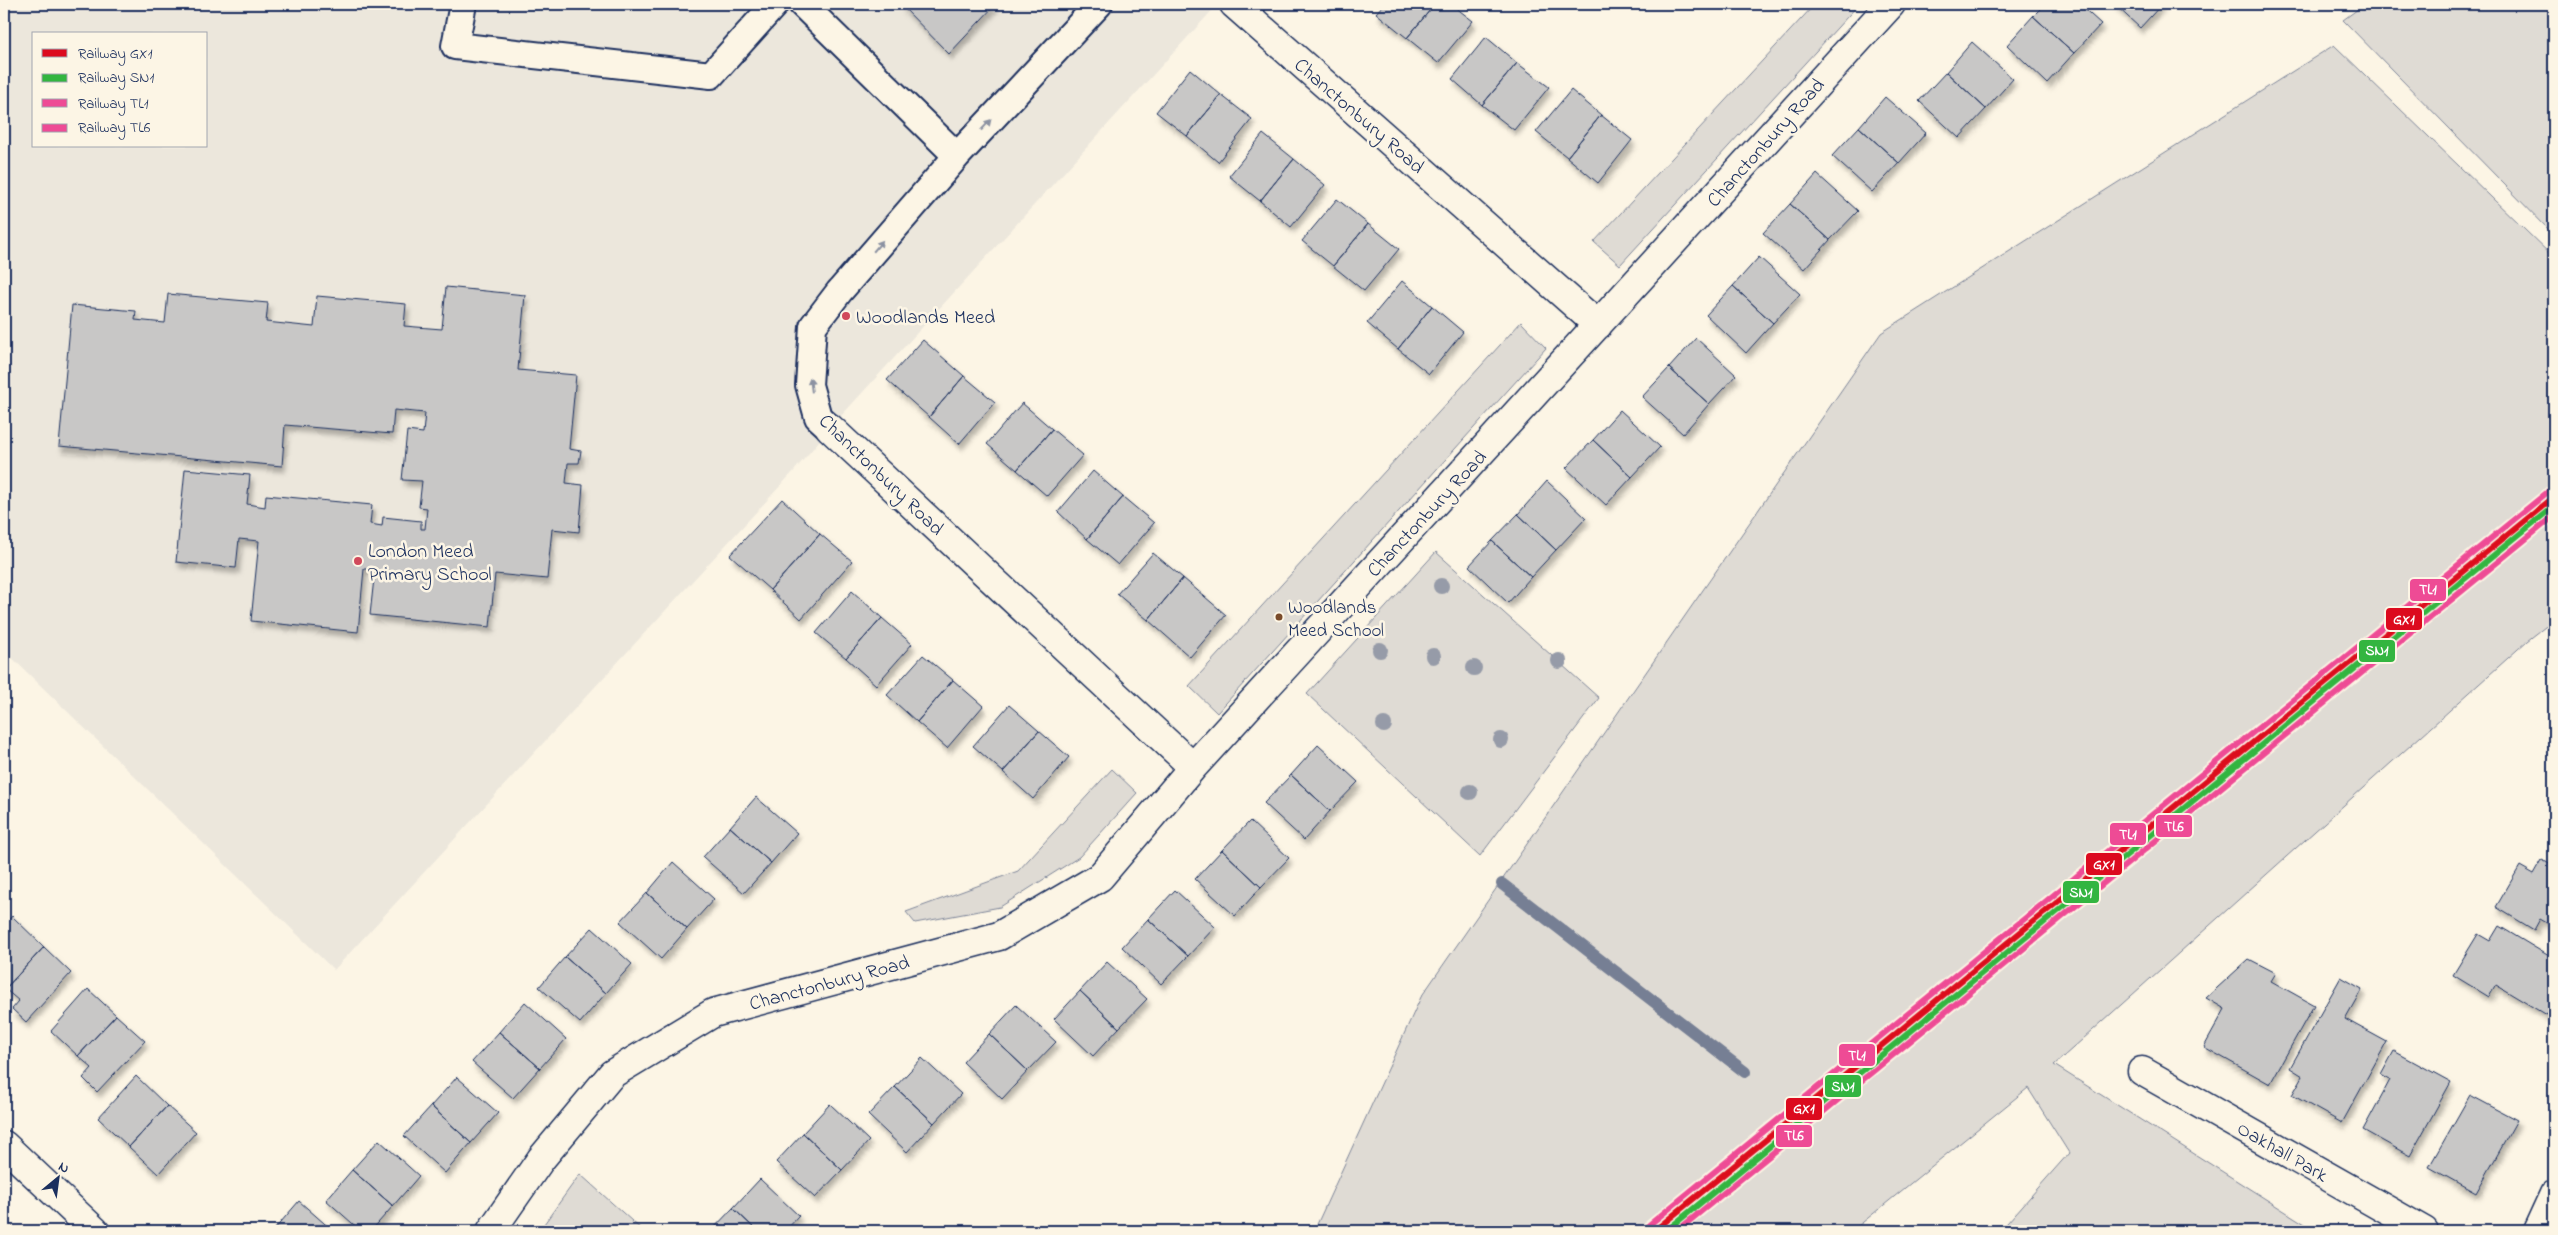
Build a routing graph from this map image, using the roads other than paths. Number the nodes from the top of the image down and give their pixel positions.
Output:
1 (463, 4) edge
2 (775, 4) edge
3 (802, 4) edge
4 (1099, 4) edge
5 (1234, 4) edge
6 (1891, 4) edge
7 (957, 156) junction
8 (1598, 325) junction
9 (830, 428) joint
10 (1193, 767) junction
11 (2142, 1071) dead end
12 (4, 1145) edge
13 (2554, 1194) edge
14 (95, 1231) edge
15 (491, 1231) edge
16 (2424, 1231) edge
17 (2537, 1231) edge

1 - 2 lane
3 - 7 lane
7 -> 4 lane, Chanctonbury Road
5 - 8 street, Chanctonbury Road
6 - 8 street, Chanctonbury Road
9 -> 7 lane, Chanctonbury Road
8 - 10 street, Chanctonbury Road
9 - 10 street, Chanctonbury Road
10 - 15 street, Chanctonbury Road
11 - 16 street, Oakhall Park
12 - 14 street
13 - 17 street

